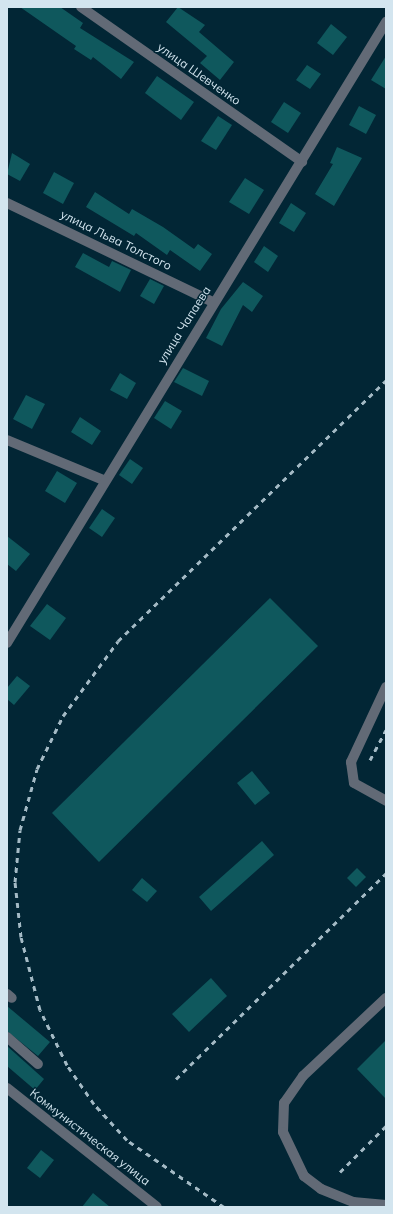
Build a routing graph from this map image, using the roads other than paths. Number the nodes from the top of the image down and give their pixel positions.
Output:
1 (81, 7) edge
2 (386, 22) edge
3 (302, 162) junction
4 (7, 203) edge
5 (213, 302) junction
6 (7, 440) edge
7 (103, 480) junction
8 (7, 643) edge
9 (386, 687) edge
10 (386, 801) edge
11 (386, 998) edge
12 (7, 1037) edge
13 (38, 1064) dead end
14 (7, 1088) edge
15 (386, 1205) edge
16 (158, 1207) edge

1 - 3 street, улица Шевченко
2 - 3 street, улица Чапаева
3 - 5 street, улица Чапаева
4 - 5 street, улица Льва Толстого
5 - 7 street, улица Чапаева
6 - 7 street
7 - 8 street, улица Чапаева
9 - 10 street
11 - 15 street
12 - 13 street
14 - 16 street, Коммунистическая улица

